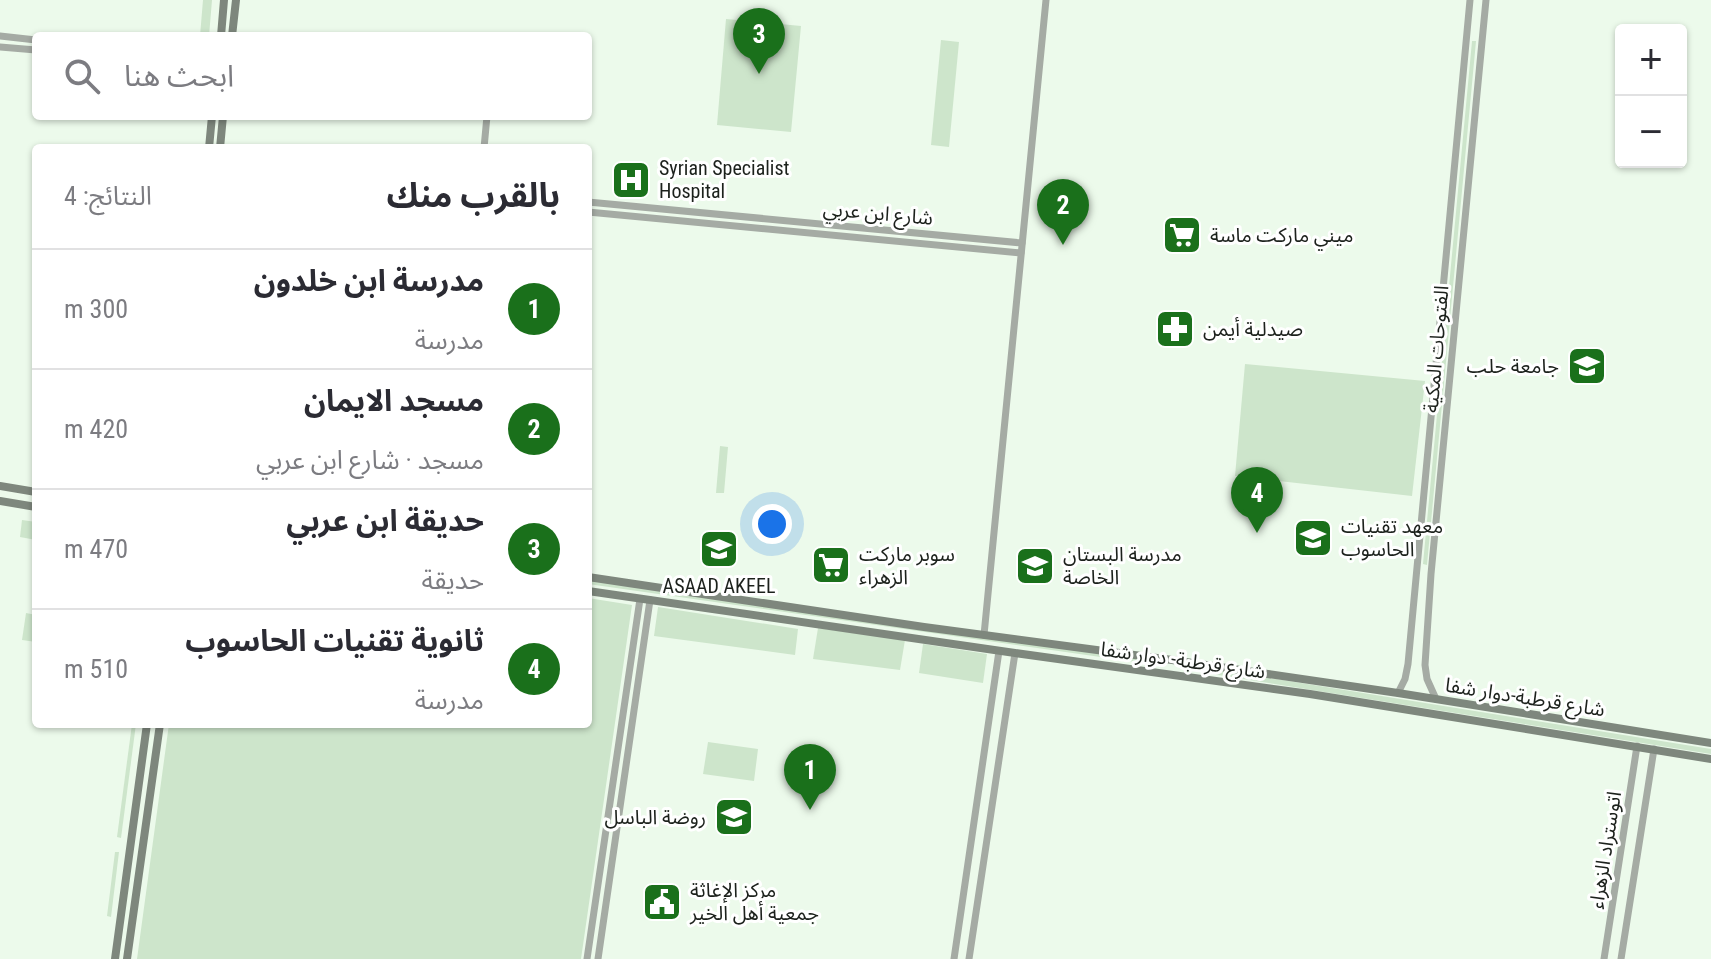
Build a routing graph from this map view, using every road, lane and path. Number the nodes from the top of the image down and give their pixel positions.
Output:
1 (224, 0) edge
2 (236, 0) edge
3 (1046, 0) edge
4 (1470, 0) edge
5 (1486, 0) edge
6 (221, 32) edge
7 (232, 32) edge
8 (1467, 33) junction
9 (1482, 35) junction
10 (0, 36) edge
11 (32, 40) edge
12 (0, 47) edge
13 (32, 50) edge
14 (212, 120) edge
15 (223, 120) edge
16 (487, 120) edge
17 (209, 144) edge
18 (220, 144) edge
19 (484, 144) edge
20 (592, 202) edge
21 (592, 212) edge
22 (1022, 243) junction
23 (1021, 253) junction
24 (0, 486) edge
25 (32, 491) edge
26 (0, 501) edge
27 (32, 506) edge
28 (1416, 573) junction
29 (1431, 574) junction
30 (592, 578) edge
31 (592, 592) edge
32 (645, 600) junction
33 (857, 617) junction
34 (855, 630) junction
35 (984, 635) junction
36 (999, 651) junction
37 (1015, 653) junction
38 (1172, 660) junction
39 (1170, 675) junction
40 (1312, 680) junction
41 (1398, 693) junction
42 (1310, 694) junction
43 (1436, 699) junction
44 (625, 701) junction
45 (635, 703) junction
46 (146, 728) edge
47 (159, 728) edge
48 (1711, 743) edge
49 (1637, 746) junction
50 (1654, 749) junction
51 (1711, 759) edge
52 (606, 834) junction
53 (616, 836) junction
54 (590, 941) junction
55 (600, 943) junction
56 (115, 959) edge
57 (127, 959) edge
58 (587, 959) edge
59 (598, 959) edge
60 (954, 959) edge
61 (969, 959) edge
62 (1604, 959) edge
63 (1621, 959) edge

1 - 6 main road
2 - 7 main road
3 - 22 street
4 - 8 street
5 - 9 street, الفتوحات المكية
8 - 9 street
8 - 28 street
9 - 29 street, الفتوحات المكية
10 - 11 street
12 - 13 street
14 - 17 main road
15 - 18 main road
16 - 19 street
20 - 22 street, شارع ابن عربي
21 - 23 street
22 - 23 street
23 - 35 street
24 - 25 main road
26 - 27 main road
28 - 29 street
28 - 41 street
29 - 43 street, الفتوحات المكية
30 - 33 main road, شارع قرطبة-دوار شفا
31 - 32 main road, شارع قرطبة- دوار شفا
32 - 34 main road, شارع قرطبة- دوار شفا
32 - 44 street
32 - 45 street
33 - 34 main road
33 - 35 main road, شارع قرطبة-دوار شفا
34 - 36 main road, شارع قرطبة- دوار شفا
35 - 38 main road, شارع قرطبة-دوار شفا
36 - 37 main road, شارع قرطبة- دوار شفا
36 - 60 street
37 - 39 main road, شارع قرطبة- دوار شفا
37 - 61 street
38 - 39 main road
38 - 40 main road, شارع قرطبة-دوار شفا
39 - 42 main road, شارع قرطبة- دوار شفا
40 - 41 main road, شارع قرطبة-دوار شفا
40 - 42 main road
41 - 43 main road, شارع قرطبة-دوار شفا
42 - 49 main road, شارع قرطبة- دوار شفا
43 - 48 main road, شارع قرطبة-دوار شفا
44 - 45 street
44 - 52 street
45 - 53 street
46 - 56 main road
47 - 57 main road
49 - 50 main road, شارع قرطبة- دوار شفا
49 - 62 street, اتوستراد الزهراء
50 - 51 main road, شارع قرطبة- دوار شفا
50 - 63 street, اتوستراد الزهراء
52 - 53 street
52 - 54 street
53 - 55 street
54 - 55 street
54 - 58 street
55 - 59 street

